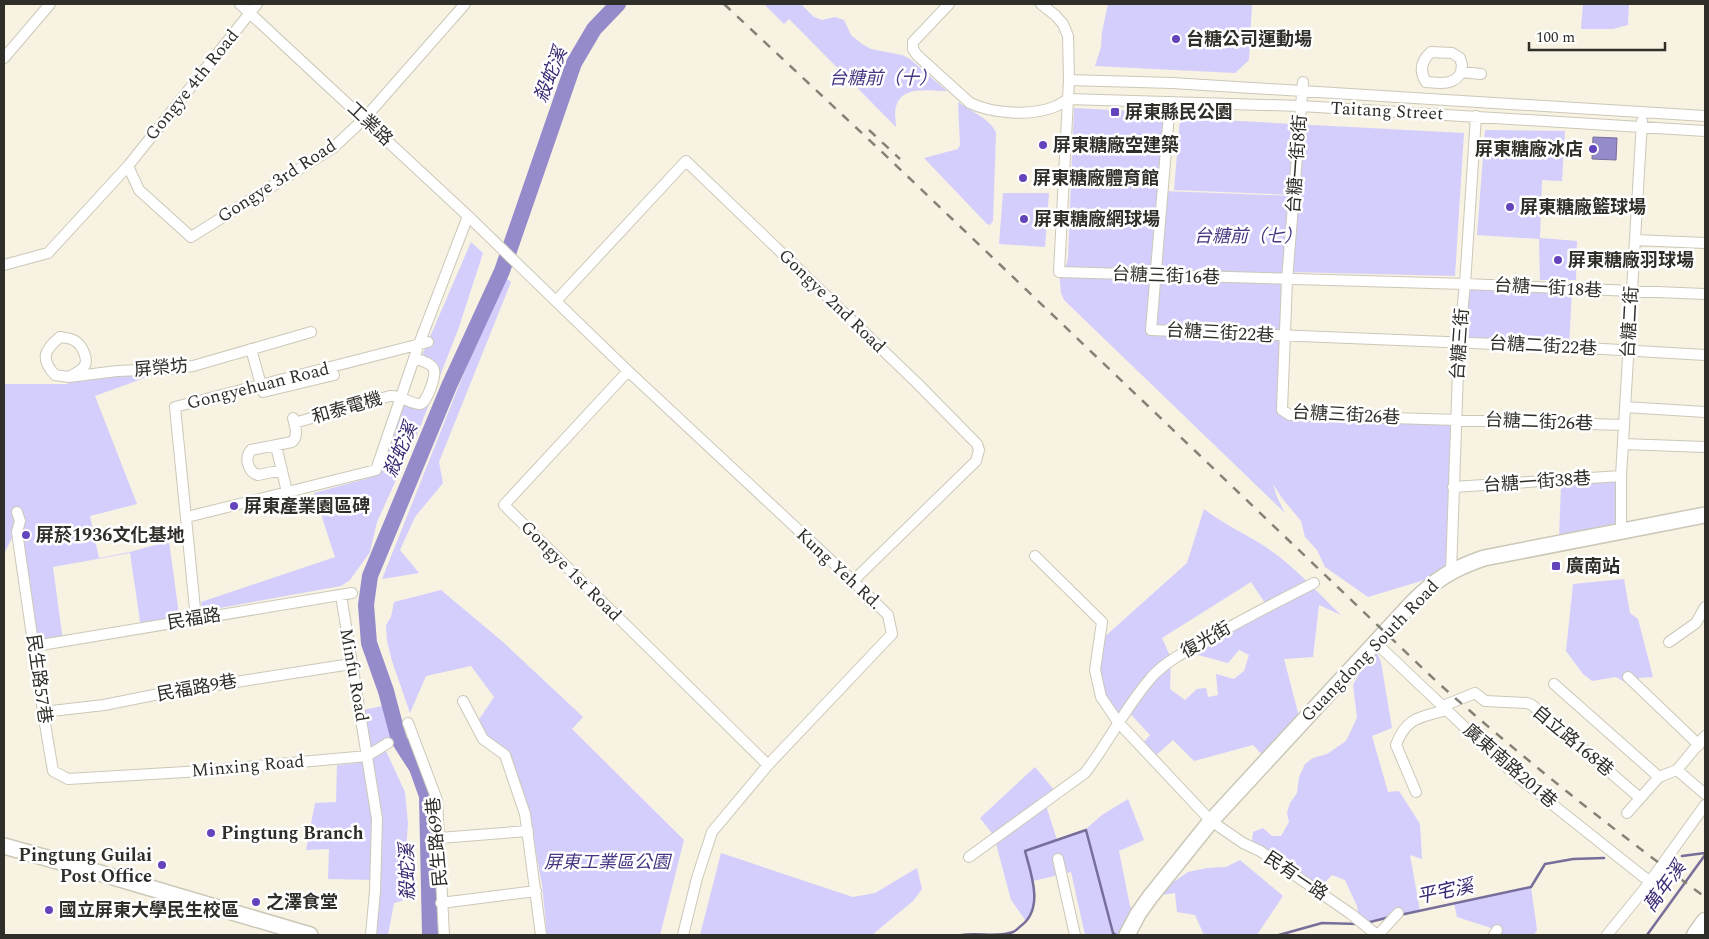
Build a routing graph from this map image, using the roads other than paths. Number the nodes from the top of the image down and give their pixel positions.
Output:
1 (50, 4) edge
2 (240, 4) edge
3 (258, 4) edge
4 (465, 4) edge
5 (949, 4) edge
6 (1041, 4) edge
7 (250, 13) junction
8 (4, 58) edge
9 (1461, 72) dead end
10 (1481, 74) dead end
11 (1069, 80) junction
12 (1303, 86) junction
13 (1068, 99) junction
14 (1170, 102) junction
15 (1302, 106) junction
16 (1642, 112) junction
17 (1476, 116) junction
18 (1705, 116) edge
19 (364, 119) junction
20 (1641, 126) junction
21 (1705, 131) edge
22 (128, 166) junction
23 (468, 216) junction
24 (1635, 240) junction
25 (1705, 243) edge
26 (4, 264) edge
27 (525, 272) joint
28 (1156, 275) junction
29 (1287, 280) junction
30 (1465, 284) junction
31 (1632, 291) junction
32 (1705, 294) edge
33 (556, 302) junction
34 (311, 332) dead end
35 (1284, 336) junction
36 (423, 343) junction
37 (1459, 343) junction
38 (251, 349) junction
39 (1628, 351) junction
40 (1705, 355) edge
41 (414, 358) junction
42 (628, 372) junction
43 (334, 375) dead end
44 (69, 377) junction
45 (262, 385) junction
46 (400, 398) junction
47 (1625, 407) junction
48 (1705, 412) edge
49 (1455, 420) junction
50 (1624, 425) junction
51 (1623, 444) junction
52 (276, 446) junction
53 (1705, 447) edge
54 (282, 470) junction
55 (1621, 476) junction
56 (1453, 487) junction
57 (288, 492) junction
58 (17, 512) dead end
59 (1705, 515) edge
60 (187, 517) junction
61 (1621, 532) junction
62 (1035, 556) dead end
63 (1451, 572) junction
64 (853, 581) junction
65 (1314, 583) dead end
66 (352, 593) dead end
67 (341, 595) junction
68 (1705, 607) edge
69 (196, 619) junction
70 (1669, 642) dead end
71 (1376, 643) junction
72 (35, 646) junction
73 (351, 664) junction
74 (1628, 677) dead end
75 (1554, 684) dead end
76 (463, 701) dead end
77 (1445, 708) junction
78 (43, 712) junction
79 (1118, 722) junction
80 (408, 723) dead end
81 (1702, 741) edge
82 (388, 743) dead end
83 (367, 756) junction
84 (768, 765) junction
85 (1677, 770) junction
86 (128, 775) joint
87 (1659, 777) junction
88 (1416, 792) dead end
89 (1705, 794) edge
90 (1640, 798) junction
91 (1705, 805) edge
92 (1627, 813) dead end
93 (1211, 821) junction
94 (528, 831) junction
95 (439, 838) junction
96 (4, 846) edge
97 (969, 857) dead end
98 (1058, 859) dead end
99 (1650, 882) junction
100 (536, 892) junction
101 (441, 903) junction
102 (1398, 913) dead end
103 (310, 935) edge
104 (371, 935) edge
105 (444, 935) edge
106 (541, 935) edge
107 (683, 935) edge
108 (1075, 935) edge
109 (1127, 935) edge
110 (1378, 935) edge
111 (1606, 935) edge

1 - 8 street
2 - 7 street, 工業路
3 - 7 street, Gongye 4th Road
4 - 19 street, Gongye 3rd Road
5 - 13 street
6 - 11 street
7 - 19 street, 工業路
7 - 22 street, Gongye 4th Road
9 - 10 street
11 - 12 street, Taitang Street
11 - 13 street, 台糖三街16巷
12 - 15 street, 台糖一街8街
12 - 16 street, Taitang Street
13 - 14 street, Taitang Street
13 - 28 street, 台糖三街16巷
14 - 15 street, Taitang Street
14 - 28 street, 台糖三街22巷
15 - 17 street, Taitang Street
15 - 29 street, 台糖一街8街
16 - 18 street, Taitang Street
16 - 20 street, 台糖二街
17 - 20 street, Taitang Street
17 - 30 street, 台糖三街
19 - 22 street, Gongye 3rd Road
19 - 23 street, 工業路
20 - 21 street, Taitang Street
20 - 24 street, 台糖二街
22 - 26 street, Gongye 4th Road
23 - 27 street, 工業路
23 - 36 street
24 - 25 street
24 - 31 street, 台糖二街
27 - 33 street, Kung Yeh Rd.
28 - 29 street, 台糖三街16巷
28 - 35 street, 台糖三街22巷
29 - 30 street, 台糖三街16巷
29 - 35 street, 台糖一街8街
30 - 31 street, 台糖一街18巷
30 - 37 street, 台糖三街
31 - 32 street, 台糖一街18巷
31 - 39 street, 台糖二街
33 - 42 street, Kung Yeh Rd.
33 - 64 street, Gongye 2nd Road
34 - 38 street, 屏榮坊
35 - 37 street, 台糖三街22巷
35 - 49 street, 台糖三街26巷
36 - 41 street
36 - 45 street, Gongyehuan Road
37 - 39 street, 台糖二街22巷
37 - 49 street, 台糖三街
38 - 44 street, 屏榮坊
38 - 45 street
39 - 40 street, 台糖二街22巷
39 - 47 street, 台糖二街
41 - 46 street
41 - 46 street, 和泰電機
42 - 64 street, Kung Yeh Rd.
42 - 84 street, Gongye 1st Road
43 - 45 street
44 - 44 street
45 - 60 street, Gongyehuan Road
46 - 52 street, 和泰電機
46 - 57 street
47 - 48 street
47 - 50 street, 台糖二街
49 - 50 street, 台糖二街26巷
49 - 56 street, 台糖三街
50 - 51 street, 台糖二街
51 - 53 street
51 - 55 street, 台糖二街
52 - 54 street
52 - 54 street, 和泰電機
54 - 57 street
55 - 56 street, 台糖一街38巷
55 - 61 street, 台糖二街
56 - 63 street, 台糖三街
57 - 60 street
58 - 72 street, 民生路57巷
59 - 61 street, Guangdong South Road
60 - 69 street, Gongyehuan Road
61 - 63 street, Guangdong South Road
62 - 79 street
63 - 71 street, Guangdong South Road
64 - 84 street, Kung Yeh Rd.
65 - 79 street, 復光街
66 - 67 street, 民福路
67 - 69 street, 民福路
67 - 73 street, Minfu Road
68 - 70 street
69 - 72 street, 民福路
71 - 77 street, 廣東南路201巷
71 - 93 street, Guangdong South Road
72 - 78 street, 民生路57巷
73 - 78 street, 民福路9巷
73 - 83 street, Minfu Road
74 - 81 street
75 - 87 street
76 - 94 street
77 - 88 street
77 - 90 street, 自立路168巷
77 - 99 street, 廣東南路201巷
78 - 86 street, 民生路57巷
79 - 93 street
79 - 97 street, 復光街
80 - 95 street, 民生路69巷
81 - 85 street
82 - 83 street, Minxing Road
83 - 86 street, Minxing Road
83 - 104 street
84 - 107 street, Kung Yeh Rd.
85 - 87 street
85 - 89 street
87 - 90 street
90 - 92 street
91 - 99 street
93 - 109 street, Guangdong South Road
93 - 110 street, 民有一路
94 - 95 street
94 - 100 street
95 - 101 street, 民生路69巷
96 - 103 street
98 - 108 street
99 - 111 street
100 - 101 street
100 - 106 street
101 - 105 street, 民生路69巷
102 - 110 street

